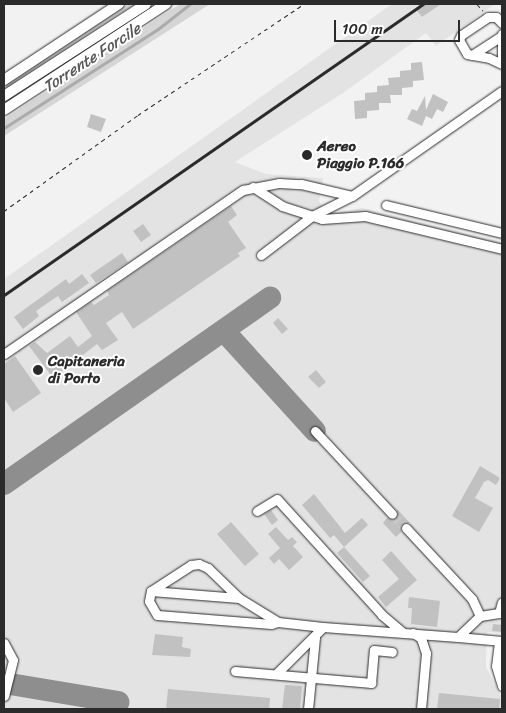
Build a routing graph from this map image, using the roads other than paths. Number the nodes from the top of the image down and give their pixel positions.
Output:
1 (119, 4) edge
2 (146, 4) edge
3 (166, 4) edge
4 (502, 23) edge
5 (502, 35) edge
6 (472, 55) junction
7 (502, 56) edge
8 (502, 64) edge
9 (4, 80) edge
10 (502, 91) edge
11 (4, 96) edge
12 (4, 110) edge
13 (253, 187) junction
14 (352, 196) junction
15 (386, 205) dead end
16 (312, 216) junction
17 (502, 233) edge
18 (502, 249) edge
19 (261, 255) dead end
20 (4, 354) edge
21 (315, 431) dead end
22 (257, 511) dead end
23 (392, 514) tunnel mouth
24 (406, 528) tunnel mouth
25 (151, 591) junction
26 (240, 598) junction
27 (502, 602) edge
28 (501, 614) edge
29 (382, 615) junction
30 (480, 616) junction
31 (278, 622) junction
32 (323, 627) junction
33 (371, 629) junction
34 (402, 632) junction
35 (412, 633) junction
36 (315, 636) junction
37 (446, 636) junction
38 (458, 637) junction
39 (501, 642) edge
40 (4, 643) edge
41 (392, 652) dead end
42 (426, 653) junction
43 (235, 670) dead end
44 (276, 674) junction
45 (311, 678) junction
46 (502, 686) edge
47 (4, 696) edge
48 (308, 709) edge
49 (421, 709) edge

1 - 9 main road
2 - 11 main road
3 - 12 main road
4 - 6 street
5 - 6 street
5 - 7 street
6 - 8 street
10 - 14 street
13 - 14 street
13 - 16 street
13 - 20 street
14 - 16 street
15 - 17 street
16 - 18 street
16 - 19 street
21 - 23 street
22 - 29 street
24 - 30 street
25 - 26 street
25 - 26 street
25 - 31 street
26 - 31 street
27 - 28 street
28 - 30 street
29 - 33 street
29 - 34 street
30 - 38 street
31 - 32 street
32 - 33 street
32 - 36 street
33 - 34 street
34 - 35 street
35 - 37 street
35 - 42 street
36 - 44 street
36 - 45 street
37 - 38 street
37 - 42 street
38 - 39 street
39 - 46 street
40 - 47 street
41 - 45 street
42 - 49 street
43 - 44 street
44 - 45 street
45 - 48 street

